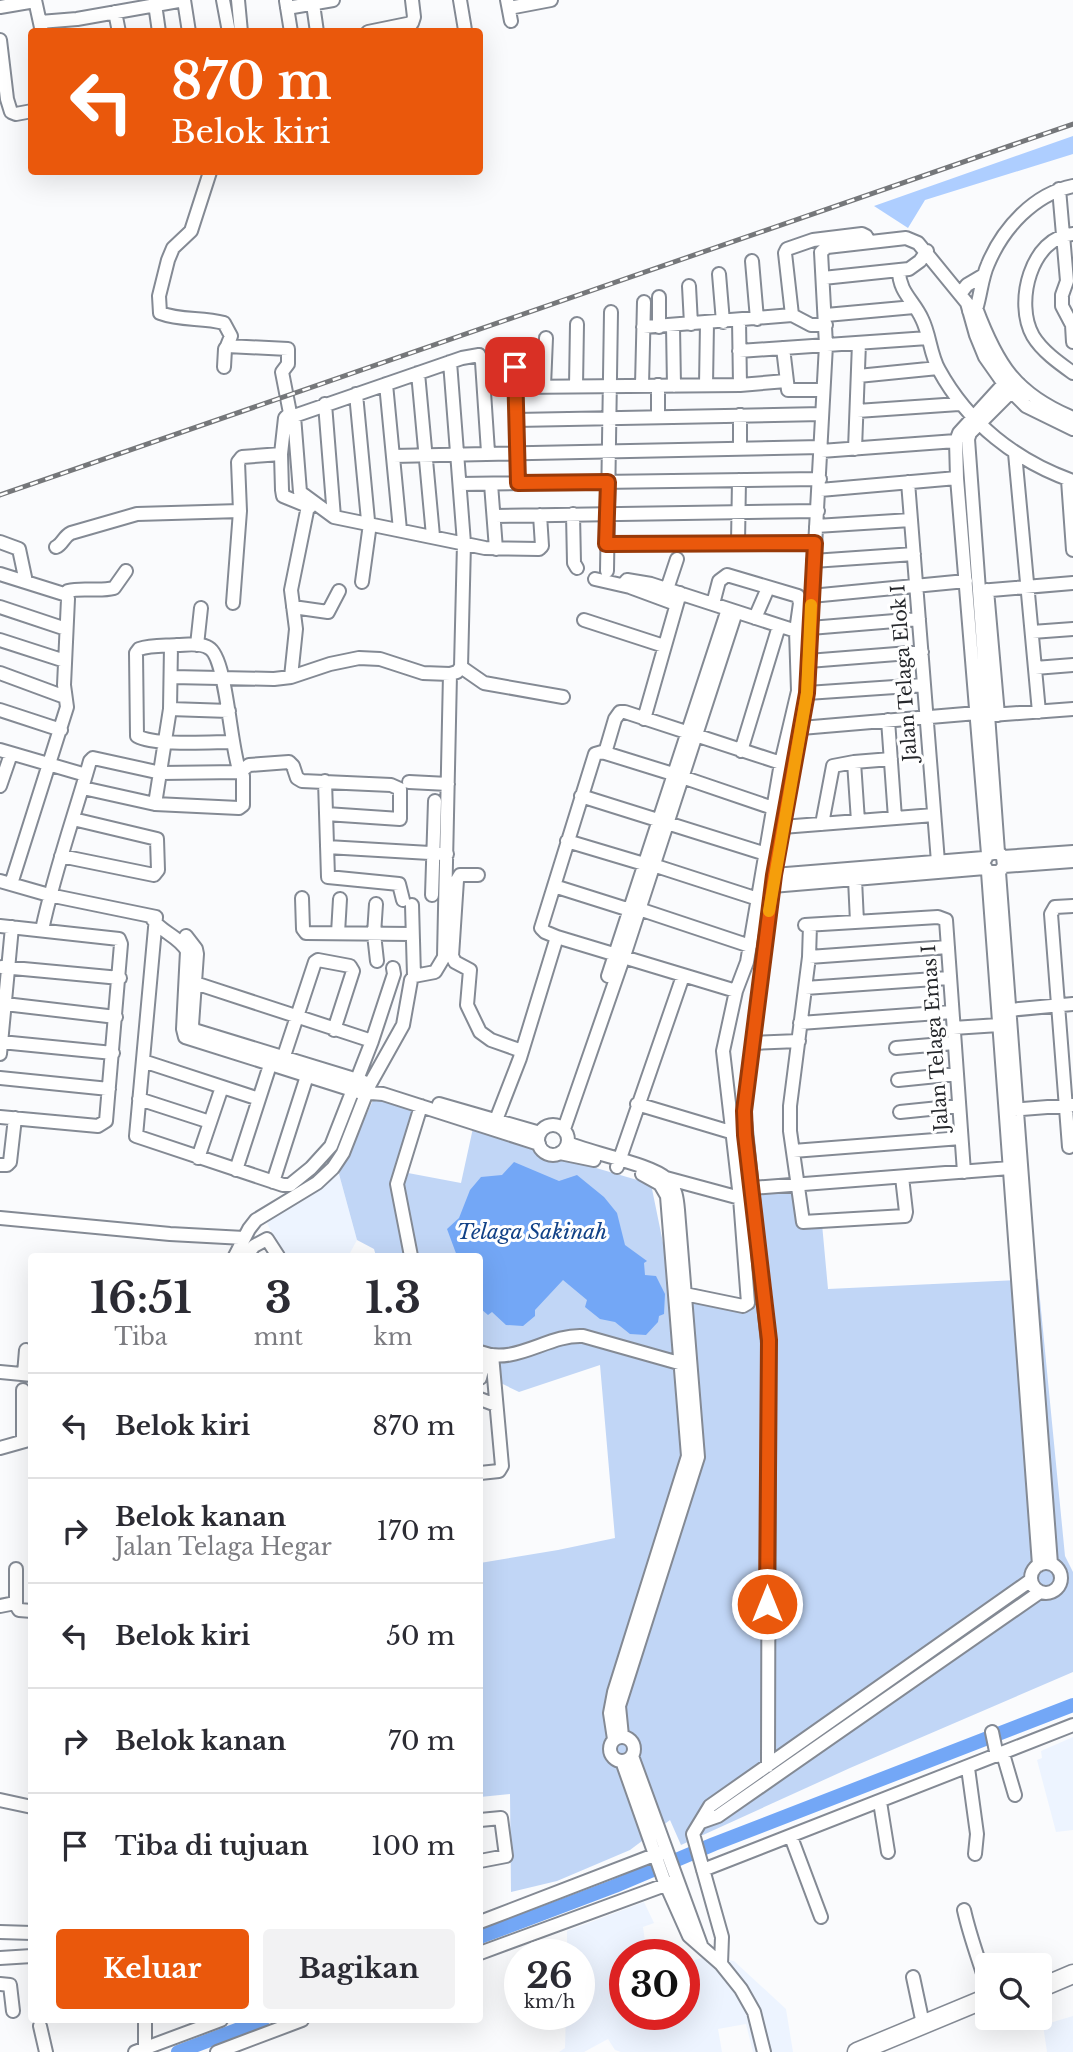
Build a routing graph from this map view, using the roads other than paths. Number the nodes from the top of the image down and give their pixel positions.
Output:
1 (184, 0) edge
2 (223, 0) edge
3 (237, 0) edge
4 (332, 0) edge
5 (412, 0) edge
6 (460, 0) edge
7 (551, 0) edge
8 (19, 2) edge
9 (155, 4) junction
10 (286, 4) edge
11 (313, 4) junction
12 (509, 10) edge
13 (115, 12) junction
14 (79, 25) edge
15 (41, 27) edge
16 (118, 28) edge
17 (158, 28) edge
18 (188, 28) edge
19 (228, 28) edge
20 (240, 28) edge
21 (290, 28) edge
22 (316, 28) edge
23 (388, 28) edge
24 (465, 28) edge
25 (0, 40) edge
26 (2, 61) edge
27 (3, 100) edge
28 (28, 111) edge
29 (209, 175) edge
30 (1073, 186) edge
31 (1059, 189) junction
32 (1068, 234) edge
33 (869, 242) junction
34 (927, 251) junction
35 (752, 261) dead end
36 (899, 271) junction
37 (1070, 271) edge
38 (719, 274) dead end
39 (984, 275) junction
40 (823, 278) junction
41 (689, 286) dead end
42 (659, 297) dead end
43 (643, 302) dead end
44 (968, 304) junction
45 (914, 307) junction
46 (611, 312) dead end
47 (792, 315) junction
48 (757, 319) junction
49 (739, 320) junction
50 (826, 320) junction
51 (723, 322) junction
52 (707, 323) junction
53 (577, 324) dead end
54 (691, 324) junction
55 (673, 326) junction
56 (643, 327) junction
57 (659, 327) junction
58 (1073, 336) edge
59 (546, 338) dead end
60 (928, 338) junction
61 (1073, 342) edge
62 (859, 343) junction
63 (827, 345) junction
64 (227, 346) junction
65 (515, 346) dead end
66 (783, 348) junction
67 (739, 351) junction
68 (450, 362) junction
69 (224, 367) dead end
70 (938, 368) junction
71 (418, 373) junction
72 (1073, 373) edge
73 (858, 376) junction
74 (786, 381) junction
75 (386, 384) junction
76 (1011, 384) junction
77 (609, 385) junction
78 (642, 385) junction
79 (706, 385) junction
80 (740, 385) junction
81 (544, 386) junction
82 (576, 386) junction
83 (658, 386) junction
84 (674, 386) junction
85 (516, 387) junction
86 (823, 390) junction
87 (356, 394) junction
88 (326, 404) junction
89 (960, 404) junction
90 (291, 410) junction
91 (857, 411) junction
92 (822, 414) junction
93 (740, 415) junction
94 (658, 417) junction
95 (608, 418) junction
96 (1073, 418) edge
97 (516, 419) junction
98 (975, 421) junction
99 (1073, 429) edge
100 (956, 442) junction
101 (740, 448) junction
102 (821, 449) junction
103 (855, 449) junction
104 (607, 451) junction
105 (488, 452) junction
106 (517, 452) junction
107 (457, 453) junction
108 (1015, 453) junction
109 (281, 454) junction
110 (426, 454) junction
111 (393, 456) junction
112 (957, 478) junction
113 (739, 480) junction
114 (1070, 480) edge
115 (608, 482) junction
116 (908, 482) junction
117 (518, 483) junction
118 (460, 484) junction
119 (491, 484) junction
120 (820, 484) junction
121 (308, 506) junction
122 (240, 511) junction
123 (818, 511) junction
124 (739, 512) junction
125 (607, 513) junction
126 (573, 514) junction
127 (540, 515) junction
128 (495, 516) junction
129 (334, 517) junction
130 (911, 520) junction
131 (369, 527) junction
132 (816, 527) junction
133 (400, 530) junction
134 (433, 536) junction
135 (0, 542) edge
136 (738, 543) junction
137 (815, 543) junction
138 (606, 544) junction
139 (55, 547) dead end
140 (464, 548) junction
141 (496, 549) junction
142 (1073, 550) edge
143 (914, 554) junction
144 (677, 559) dead end
145 (813, 561) junction
146 (577, 568) dead end
147 (127, 571) dead end
148 (607, 571) dead end
149 (0, 574) edge
150 (595, 579) dead end
151 (966, 581) junction
152 (26, 582) junction
153 (362, 582) dead end
154 (1073, 583) edge
155 (916, 586) junction
156 (1027, 587) junction
157 (768, 588) junction
158 (339, 591) dead end
159 (983, 591) junction
160 (67, 595) junction
161 (674, 596) junction
162 (811, 596) junction
163 (233, 603) dead end
164 (713, 604) junction
165 (0, 607) edge
166 (293, 607) junction
167 (201, 608) dead end
168 (732, 610) junction
169 (755, 618) junction
170 (919, 618) junction
171 (584, 620) dead end
172 (779, 626) junction
173 (810, 628) junction
174 (66, 629) junction
175 (1073, 629) edge
176 (796, 631) junction
177 (1032, 632) junction
178 (0, 640) edge
179 (197, 645) junction
180 (171, 646) junction
181 (664, 646) junction
182 (922, 652) junction
183 (65, 661) junction
184 (808, 661) junction
185 (1073, 665) edge
186 (1035, 668) junction
187 (456, 670) junction
188 (0, 673) edge
189 (172, 677) junction
190 (291, 677) junction
191 (222, 680) junction
192 (924, 685) junction
193 (807, 693) junction
194 (65, 697) junction
195 (564, 697) dead end
196 (170, 709) junction
197 (1073, 709) edge
198 (0, 710) edge
199 (229, 711) junction
200 (1039, 712) junction
201 (987, 714) junction
202 (926, 717) junction
203 (644, 719) junction
204 (888, 720) junction
205 (801, 728) junction
206 (61, 730) junction
207 (691, 734) junction
208 (167, 741) junction
209 (233, 742) junction
210 (741, 751) junction
211 (6, 752) edge
212 (605, 753) junction
213 (891, 759) junction
214 (854, 762) junction
215 (781, 763) junction
216 (49, 765) junction
217 (240, 772) junction
218 (161, 773) junction
219 (678, 776) junction
220 (326, 781) junction
221 (84, 782) junction
222 (409, 782) dead end
223 (447, 784) junction
224 (0, 785) edge
225 (581, 796) junction
226 (435, 801) dead end
227 (155, 804) junction
228 (773, 808) junction
229 (326, 814) junction
230 (934, 815) junction
231 (895, 818) junction
232 (73, 819) junction
233 (858, 821) junction
234 (663, 822) junction
235 (822, 824) junction
236 (782, 827) junction
237 (567, 841) junction
238 (327, 847) junction
239 (1073, 852) edge
240 (433, 854) junction
241 (447, 854) junction
242 (766, 854) junction
243 (61, 856) junction
244 (1073, 861) edge
245 (938, 862) junction
246 (994, 862) junction
247 (649, 865) junction
248 (478, 875) dead end
249 (855, 879) junction
250 (773, 881) junction
251 (5, 882) edge
252 (554, 886) junction
253 (49, 895) junction
254 (432, 895) dead end
255 (302, 898) dead end
256 (758, 899) junction
257 (340, 900) dead end
258 (376, 904) dead end
259 (1073, 906) edge
260 (635, 909) junction
261 (153, 919) junction
262 (542, 922) junction
263 (857, 922) junction
264 (6, 926) edge
265 (42, 930) junction
266 (338, 933) junction
267 (374, 934) junction
268 (412, 934) junction
269 (557, 937) junction
270 (183, 939) junction
271 (750, 946) junction
272 (948, 947) junction
273 (620, 952) junction
274 (809, 957) junction
275 (377, 961) dead end
276 (4, 967) edge
277 (393, 968) dead end
278 (683, 975) junction
279 (414, 976) junction
280 (120, 978) junction
281 (949, 978) junction
282 (195, 983) junction
283 (738, 988) junction
284 (806, 988) junction
285 (5, 1004) junction
286 (1073, 1004) edge
287 (1057, 1005) junction
288 (1009, 1010) junction
289 (952, 1012) junction
290 (116, 1017) junction
291 (297, 1017) junction
292 (800, 1023) junction
293 (999, 1025) junction
294 (953, 1028) junction
295 (334, 1030) junction
296 (372, 1041) junction
297 (799, 1041) junction
298 (752, 1043) junction
299 (954, 1043) junction
300 (1, 1048) edge
301 (896, 1048) dead end
302 (522, 1051) junction
303 (113, 1052) junction
304 (143, 1061) junction
305 (278, 1063) junction
306 (957, 1074) junction
307 (307, 1076) junction
308 (0, 1078) edge
309 (898, 1080) dead end
310 (355, 1085) junction
311 (222, 1087) junction
312 (369, 1089) junction
313 (109, 1090) junction
314 (139, 1099) junction
315 (259, 1099) junction
316 (637, 1104) junction
317 (1069, 1105) edge
318 (421, 1106) junction
319 (959, 1106) junction
320 (1011, 1110) junction
321 (434, 1111) junction
322 (900, 1112) dead end
323 (0, 1116) edge
324 (496, 1120) junction
325 (211, 1122) junction
326 (14, 1123) junction
327 (0, 1126) edge
328 (560, 1127) junction
329 (734, 1133) junction
330 (539, 1138) junction
331 (961, 1138) junction
332 (1069, 1147) dead end
333 (564, 1148) junction
334 (793, 1151) junction
335 (198, 1158) junction
336 (618, 1164) junction
337 (0, 1165) edge
338 (1010, 1168) junction
339 (236, 1170) junction
340 (964, 1172) junction
341 (902, 1177) junction
342 (663, 1181) junction
343 (273, 1182) junction
344 (797, 1184) junction
345 (752, 1188) junction
346 (740, 1198) junction
347 (0, 1218) edge
348 (244, 1238) junction
349 (236, 1253) edge
350 (248, 1253) edge
351 (276, 1253) edge
352 (410, 1253) edge
353 (679, 1293) junction
354 (26, 1350) dead end
355 (486, 1354) edge
356 (685, 1365) junction
357 (0, 1372) edge
358 (28, 1374) edge
359 (23, 1390) dead end
360 (483, 1400) edge
361 (496, 1405) junction
362 (27, 1440) edge
363 (0, 1448) edge
364 (483, 1473) edge
365 (1045, 1564) junction
366 (16, 1569) dead end
367 (1031, 1580) junction
368 (1040, 1592) junction
369 (15, 1603) junction
370 (0, 1606) edge
371 (28, 1611) edge
372 (1073, 1725) edge
373 (618, 1738) junction
374 (996, 1744) junction
375 (627, 1759) junction
376 (768, 1766) junction
377 (968, 1768) junction
378 (1015, 1795) dead end
379 (0, 1800) edge
380 (880, 1802) junction
381 (28, 1806) edge
382 (483, 1820) edge
383 (701, 1822) junction
384 (791, 1837) junction
385 (888, 1852) dead end
386 (661, 1854) junction
387 (975, 1854) dead end
388 (483, 1861) edge
389 (702, 1866) junction
390 (671, 1881) junction
391 (964, 1910) dead end
392 (821, 1917) dead end
393 (483, 1921) edge
394 (0, 1932) edge
395 (28, 1933) edge
396 (483, 1952) edge
397 (976, 1953) edge
398 (28, 1956) edge
399 (0, 1958) edge
400 (1073, 1963) edge
401 (721, 1964) junction
402 (1052, 1972) edge
403 (1073, 1974) edge
404 (913, 1977) dead end
405 (731, 1978) junction
406 (7, 1980) edge
407 (1052, 1983) edge
408 (975, 2003) edge
409 (13, 2011) dead end
410 (975, 2015) edge
411 (144, 2023) edge
412 (183, 2023) edge
413 (213, 2023) edge
414 (294, 2023) edge
415 (923, 2024) junction
416 (40, 2026) dead end
417 (183, 2034) junction
418 (140, 2050) edge
419 (46, 2052) edge
420 (217, 2052) edge
421 (756, 2052) edge
422 (764, 2052) edge
423 (857, 2052) edge
424 (886, 2052) edge

1 - 9 street
1 - 18 street
2 - 19 street
3 - 20 street
4 - 11 street
5 - 23 street
6 - 24 street
7 - 12 street
8 - 15 street
9 - 13 street
9 - 17 street
10 - 11 street
10 - 21 street
11 - 22 street
13 - 14 street
13 - 16 street
14 - 15 street
25 - 26 street
26 - 27 street
27 - 28 street
29 - 64 street
30 - 31 street
31 - 32 street
31 - 39 street
32 - 37 street
32 - 72 street
33 - 34 street
33 - 40 street
33 - 47 street
34 - 36 street
34 - 44 street
35 - 48 street
36 - 40 street
36 - 45 street
37 - 58 street
38 - 51 street
39 - 44 street
39 - 44 street
40 - 50 street
41 - 54 street
42 - 57 street
43 - 56 street
44 - 76 street
45 - 50 street
45 - 60 street
46 - 77 street
47 - 48 street
47 - 50 street
48 - 49 street
49 - 51 street
49 - 67 street
50 - 63 street
51 - 52 street
52 - 54 street
52 - 79 street
53 - 82 street
54 - 55 street
55 - 57 street
55 - 84 street
56 - 57 street
56 - 78 street
58 - 61 street
59 - 81 street
60 - 62 street
60 - 70 street
62 - 63 street
62 - 73 street
63 - 66 street
63 - 86 street
64 - 69 street
64 - 90 street
65 - 85 street
66 - 67 street
66 - 74 street
67 - 80 street
68 - 71 street
68 - 105 street
68 - 107 street
70 - 73 street
70 - 89 street
71 - 75 street
71 - 110 street
73 - 91 street
74 - 80 street
74 - 86 street
75 - 87 street
75 - 111 street
76 - 96 street
76 - 98 street
76 - 99 street
77 - 78 street
77 - 82 street
77 - 95 street
78 - 83 street
79 - 80 street
79 - 84 street
81 - 82 street
81 - 85 street
83 - 84 street
83 - 94 street
85 - 97 street
86 - 92 street
87 - 88 street
87 - 131 street
88 - 90 street
88 - 129 street
89 - 91 street
89 - 98 street
90 - 109 street
90 - 129 street
91 - 103 street
92 - 93 street
92 - 102 street
93 - 94 street
93 - 101 street
94 - 95 street
95 - 97 street
95 - 104 street
97 - 106 street
98 - 100 street
98 - 108 street
98 - 159 street
100 - 103 street
100 - 112 street
101 - 102 street
101 - 104 street
102 - 103 street
102 - 120 street
104 - 106 street
104 - 115 street
105 - 106 street
105 - 107 street
106 - 117 street
107 - 110 street
107 - 118 street
108 - 114 street
108 - 156 street
109 - 121 street
109 - 122 street
110 - 111 street
110 - 134 street
111 - 133 street
112 - 116 street
112 - 151 street
113 - 115 street
113 - 120 street
113 - 124 street
114 - 142 street
115 - 117 street
115 - 125 street
116 - 120 street
116 - 130 street, Jalan Telaga Elok I
117 - 119 street
118 - 119 street
118 - 140 street
119 - 128 street
120 - 123 street
121 - 131 street
121 - 166 street
122 - 139 street
122 - 163 street
123 - 124 street
123 - 132 street
124 - 125 street
124 - 136 street
125 - 126 street
125 - 138 street
126 - 127 street
126 - 146 street
127 - 128 street
127 - 141 street
128 - 141 street
129 - 131 street
130 - 132 street
130 - 143 street, Jalan Telaga Elok I
131 - 133 street
131 - 140 street
131 - 153 street
132 - 137 street
133 - 134 street
134 - 140 street
135 - 152 street
136 - 137 street
136 - 138 street
137 - 145 street
138 - 148 street
140 - 141 street
140 - 187 street
143 - 145 street
143 - 155 street, Jalan Telaga Elok I
144 - 161 street
145 - 162 street
147 - 160 street
149 - 152 street
150 - 161 street
151 - 155 street
151 - 201 street
152 - 160 street
154 - 156 street
155 - 162 street
155 - 170 street, Jalan Telaga Elok I
156 - 159 street
156 - 177 street
157 - 164 street
157 - 169 street
157 - 176 street
158 - 166 street
159 - 201 street
160 - 174 street
161 - 164 street
161 - 181 street
162 - 173 street
164 - 168 street
165 - 174 street
166 - 190 street
167 - 179 street
168 - 169 street
168 - 207 street
169 - 172 street
170 - 173 street
170 - 182 street, Jalan Telaga Elok I
171 - 181 street
172 - 176 street
172 - 210 street
173 - 184 street
174 - 183 street
175 - 177 street
176 - 215 street
177 - 186 street
178 - 183 street
179 - 180 street
179 - 191 street
180 - 189 street
180 - 208 street
181 - 203 street
182 - 184 street
182 - 192 street, Jalan Telaga Elok I
183 - 194 street
184 - 193 street
185 - 186 street
186 - 200 street
187 - 190 street
187 - 195 street
187 - 223 street
188 - 194 street
189 - 191 street
189 - 196 street
190 - 191 street
191 - 199 street
192 - 193 street
192 - 202 street, Jalan Telaga Elok I
193 - 205 street
194 - 206 street
196 - 199 street
196 - 208 street
197 - 200 street
198 - 206 street
199 - 209 street
200 - 201 street
201 - 202 street
201 - 246 street
202 - 204 street
202 - 230 street, Jalan Telaga Elok I
203 - 207 street
203 - 212 street
204 - 205 street
204 - 213 street
205 - 236 street
206 - 216 street
207 - 210 street
207 - 219 street
208 - 209 street
208 - 218 street
209 - 217 street
210 - 215 street
211 - 216 street
211 - 224 street
212 - 219 street
212 - 225 street
213 - 214 street
213 - 231 street
214 - 233 street
214 - 235 street
215 - 228 street
216 - 221 street
216 - 251 street
217 - 218 street
217 - 220 street
217 - 227 street
218 - 221 street
218 - 227 street
219 - 228 street
219 - 234 street
220 - 229 street
220 - 229 street
221 - 227 street
221 - 232 street
222 - 223 street
223 - 241 street
225 - 234 street
225 - 237 street
226 - 240 street
228 - 242 street
229 - 238 street
230 - 231 street
230 - 245 street, Jalan Telaga Elok I
231 - 233 street
232 - 243 street
232 - 243 street
233 - 235 street
234 - 242 street
234 - 247 street
235 - 236 street
236 - 250 street
237 - 247 street
237 - 252 street
238 - 240 street
238 - 268 street
239 - 246 street
240 - 241 street
240 - 254 street
241 - 279 street
242 - 256 street
243 - 253 street
244 - 246 street
245 - 246 street
245 - 250 street
246 - 249 street
246 - 288 street
246 - 293 street
247 - 256 street
247 - 260 street
248 - 302 street
249 - 250 street
249 - 263 street
250 - 298 street
251 - 253 street
252 - 260 street
252 - 262 street
253 - 261 street
253 - 265 street
255 - 266 street
256 - 271 street
257 - 266 street
258 - 267 street
259 - 287 street
260 - 271 street
260 - 273 street
261 - 270 street
261 - 304 street
262 - 269 street
262 - 273 street
263 - 272 street, Jalan Telaga Emas I
263 - 274 street, Jalan Telaga Emas I
264 - 265 street
264 - 276 street
265 - 280 street
266 - 267 street
267 - 268 street
267 - 275 street
268 - 279 street
269 - 273 street
269 - 302 street
270 - 282 street
270 - 305 street
271 - 283 street
272 - 274 street
272 - 281 street, Jalan Telaga Emas I
273 - 278 street
273 - 283 street
273 - 328 street
274 - 284 street
276 - 280 street
276 - 285 street
277 - 296 street
278 - 283 street
278 - 316 street
279 - 312 street
280 - 290 street
281 - 284 street
281 - 289 street, Jalan Telaga Emas I
282 - 291 street
282 - 305 street
283 - 329 street
284 - 292 street
285 - 290 street
285 - 300 street
286 - 287 street
287 - 288 street
287 - 317 street
288 - 320 street
289 - 292 street
289 - 294 street, Jalan Telaga Emas I
290 - 303 street
291 - 295 street
291 - 295 street
291 - 305 street
292 - 297 street
293 - 294 street
293 - 320 street
294 - 299 street, Jalan Telaga Emas I
295 - 296 street
296 - 310 street
297 - 298 street
297 - 334 street
298 - 345 street
299 - 301 street
299 - 306 street, Jalan Telaga Emas I
300 - 303 street
302 - 324 street
303 - 313 street
304 - 311 street
304 - 314 street
305 - 307 street
305 - 310 street
305 - 315 street
306 - 309 street
306 - 319 street, Jalan Telaga Emas I
307 - 310 street
307 - 343 street
308 - 313 street
310 - 312 street
310 - 343 street
311 - 315 street
311 - 325 street
312 - 318 street
312 - 348 street
313 - 326 street
314 - 325 street
314 - 335 street
315 - 339 street
316 - 329 street
316 - 336 street
317 - 320 street
317 - 332 street
318 - 321 street
318 - 352 street
319 - 322 street
319 - 331 street, Jalan Telaga Emas I
320 - 338 street
320 - 365 street
321 - 324 street
321 - 330 street
323 - 326 street
324 - 330 street
325 - 335 street
326 - 327 street
326 - 337 street
328 - 330 street
328 - 333 street
329 - 346 street
330 - 333 street
331 - 334 street
331 - 340 street, Jalan Telaga Emas I
333 - 336 street
334 - 344 street
335 - 339 street
336 - 342 street
338 - 340 street
338 - 365 street
339 - 343 street
340 - 341 street
341 - 344 street
341 - 344 street
342 - 346 street
342 - 353 street
344 - 345 street
345 - 376 street
346 - 353 street
347 - 348 street
348 - 349 street
350 - 351 street
353 - 356 street
354 - 358 street
355 - 356 street
355 - 361 street
356 - 373 street
357 - 358 street
359 - 362 street
360 - 361 street
361 - 364 street
362 - 363 street
365 - 367 street
365 - 368 street
366 - 369 street
367 - 368 street
367 - 376 street
368 - 383 street
369 - 370 street
369 - 371 street
372 - 374 street
373 - 375 street
373 - 375 street
374 - 377 street
374 - 378 street
375 - 386 street
376 - 383 street
377 - 380 street
377 - 387 street
379 - 381 street
380 - 384 street
380 - 385 street
382 - 388 street
383 - 389 street
384 - 389 street
384 - 392 street
386 - 390 street
386 - 393 street
389 - 401 street
390 - 396 street
390 - 401 street
391 - 397 street
394 - 395 street
398 - 399 street
400 - 402 highway
401 - 405 street
403 - 407 highway
404 - 415 street
405 - 421 street
405 - 422 street
406 - 409 street
408 - 415 highway
410 - 424 highway
411 - 418 street
412 - 417 street
413 - 417 street
414 - 420 street
415 - 423 highway
416 - 419 street
417 - 418 street

